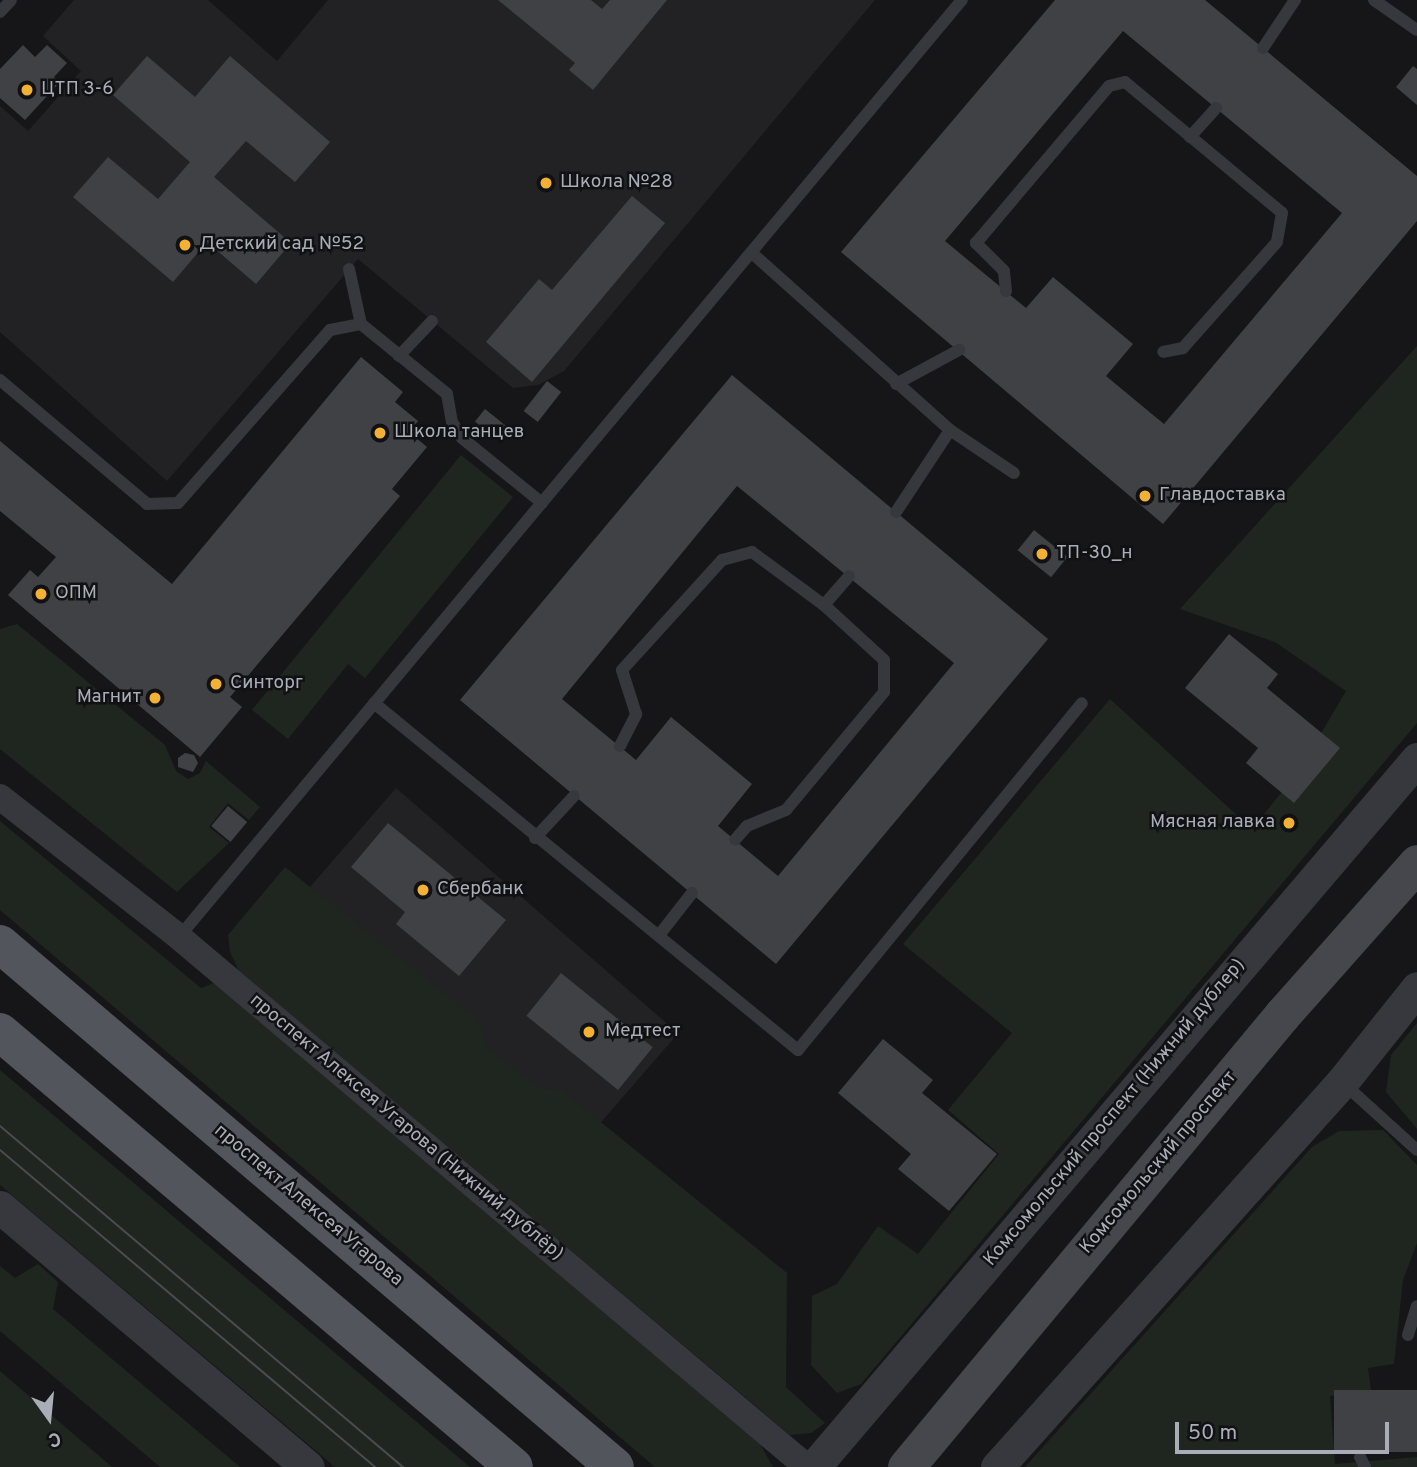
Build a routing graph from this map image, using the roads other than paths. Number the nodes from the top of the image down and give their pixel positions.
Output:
1 (11, 0) edge
2 (962, 0) edge
3 (1294, 0) edge
4 (1374, 0) edge
5 (0, 12) edge
6 (1417, 30) edge
7 (1263, 48) dead end
8 (1216, 108) dead end
9 (1190, 136) junction
10 (752, 253) junction
11 (349, 269) dead end
12 (1006, 292) dead end
13 (432, 321) dead end
14 (361, 324) junction
15 (959, 350) dead end
16 (1163, 352) dead end
17 (399, 356) junction
18 (0, 380) edge
19 (896, 384) junction
20 (950, 430) junction
21 (1014, 473) dead end
22 (542, 503) junction
23 (896, 512) dead end
24 (849, 576) dead end
25 (824, 605) junction
26 (374, 703) junction
27 (1082, 703) dead end
28 (620, 746) dead end
29 (1417, 759) edge
30 (574, 796) dead end
31 (0, 797) edge
32 (535, 838) junction
33 (735, 841) dead end
34 (1417, 863) edge
35 (692, 893) dead end
36 (660, 934) junction
37 (180, 937) junction
38 (0, 944) edge
39 (1417, 988) edge
40 (0, 1032) edge
41 (1342, 1082) junction
42 (1417, 1150) edge
43 (0, 1207) edge
44 (1417, 1306) edge
45 (1408, 1335) dead end
46 (308, 1467) edge
47 (514, 1467) edge
48 (615, 1467) edge
49 (807, 1467) edge
50 (814, 1467) edge
51 (906, 1467) edge
52 (998, 1467) edge

1 - 5 lane
2 - 10 lane
3 - 7 lane
4 - 6 lane
8 - 9 lane
9 - 12 lane
9 - 16 lane
10 - 19 lane
10 - 22 lane
11 - 14 lane
13 - 17 lane
14 - 17 lane
14 - 18 lane
15 - 19 lane
17 - 22 lane
19 - 20 lane
20 - 21 lane
20 - 23 lane
22 - 26 lane
24 - 25 lane
25 - 28 lane
25 - 33 lane
26 - 32 lane
26 - 37 lane
27 - 36 lane
29 - 50 street, Комсомольский проспект (Нижний дублер)
30 - 32 lane
31 - 37 street, проспект Алексея Угарова (Нижний дублёр)
32 - 36 lane
34 - 51 main road, Комсомольский проспект
35 - 36 lane
37 - 49 street, проспект Алексея Угарова (Нижний дублёр)
38 - 48 main road, проспект Алексея Угарова
39 - 41 street
40 - 47 main road
41 - 42 lane
41 - 52 street
43 - 46 street
44 - 45 lane

